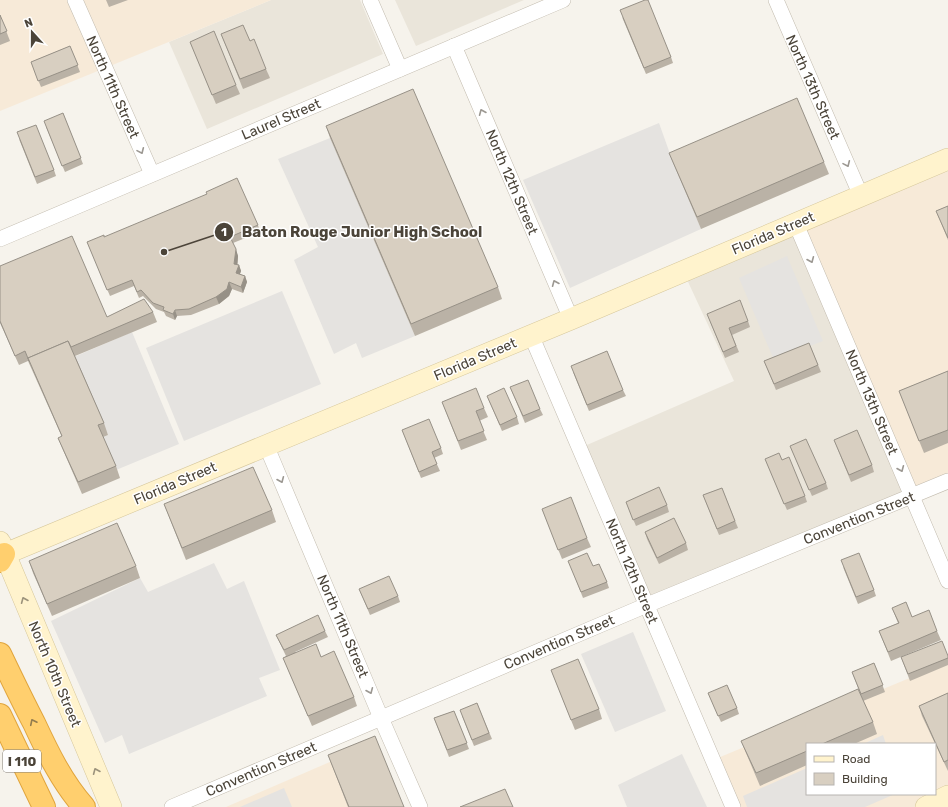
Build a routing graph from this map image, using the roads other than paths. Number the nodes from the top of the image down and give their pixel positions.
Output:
1 (75, 0) edge
2 (370, 0) edge
3 (563, 0) edge
4 (776, 0) edge
5 (454, 46) junction
6 (400, 69) junction
7 (948, 159) edge
8 (152, 174) junction
9 (861, 196) junction
10 (796, 224) junction
11 (0, 239) edge
12 (571, 319) junction
13 (531, 335) junction
14 (266, 444) junction
15 (948, 481) edge
16 (912, 496) junction
17 (1, 553) edge
18 (948, 581) edge
19 (647, 605) junction
20 (0, 654) edge
21 (0, 715) edge
22 (381, 718) junction
23 (948, 796) edge
24 (44, 807) edge
25 (84, 807) edge
26 (111, 807) edge
27 (172, 807) edge
28 (420, 807) edge
29 (733, 807) edge
30 (926, 807) edge

1 -> 8 street, North 11th Street
2 - 6 street
3 - 5 street, Laurel Street
4 -> 9 street, North 13th Street
5 - 6 street, Laurel Street
12 -> 5 street, North 12th Street
6 - 8 street, Laurel Street
7 - 9 main road, Florida Street
8 - 11 street, Laurel Street
9 - 10 main road, Florida Street
10 - 12 main road, Florida Street
10 -> 16 street, North 13th Street
12 - 13 main road, Florida Street
13 - 14 main road, Florida Street
13 - 19 street, North 12th Street
14 - 17 main road, Florida Street
14 -> 22 street, North 11th Street
15 - 16 street, Convention Street
16 - 18 street, North 13th Street
16 - 19 street, Convention Street
26 -> 17 main road, North 10th Street
19 - 22 street, Convention Street
19 - 29 street, North 12th Street
25 -> 20 highway
21 - 24 highway, I 110
22 - 27 street, Convention Street
22 - 28 street, North 11th Street
23 - 30 main road

